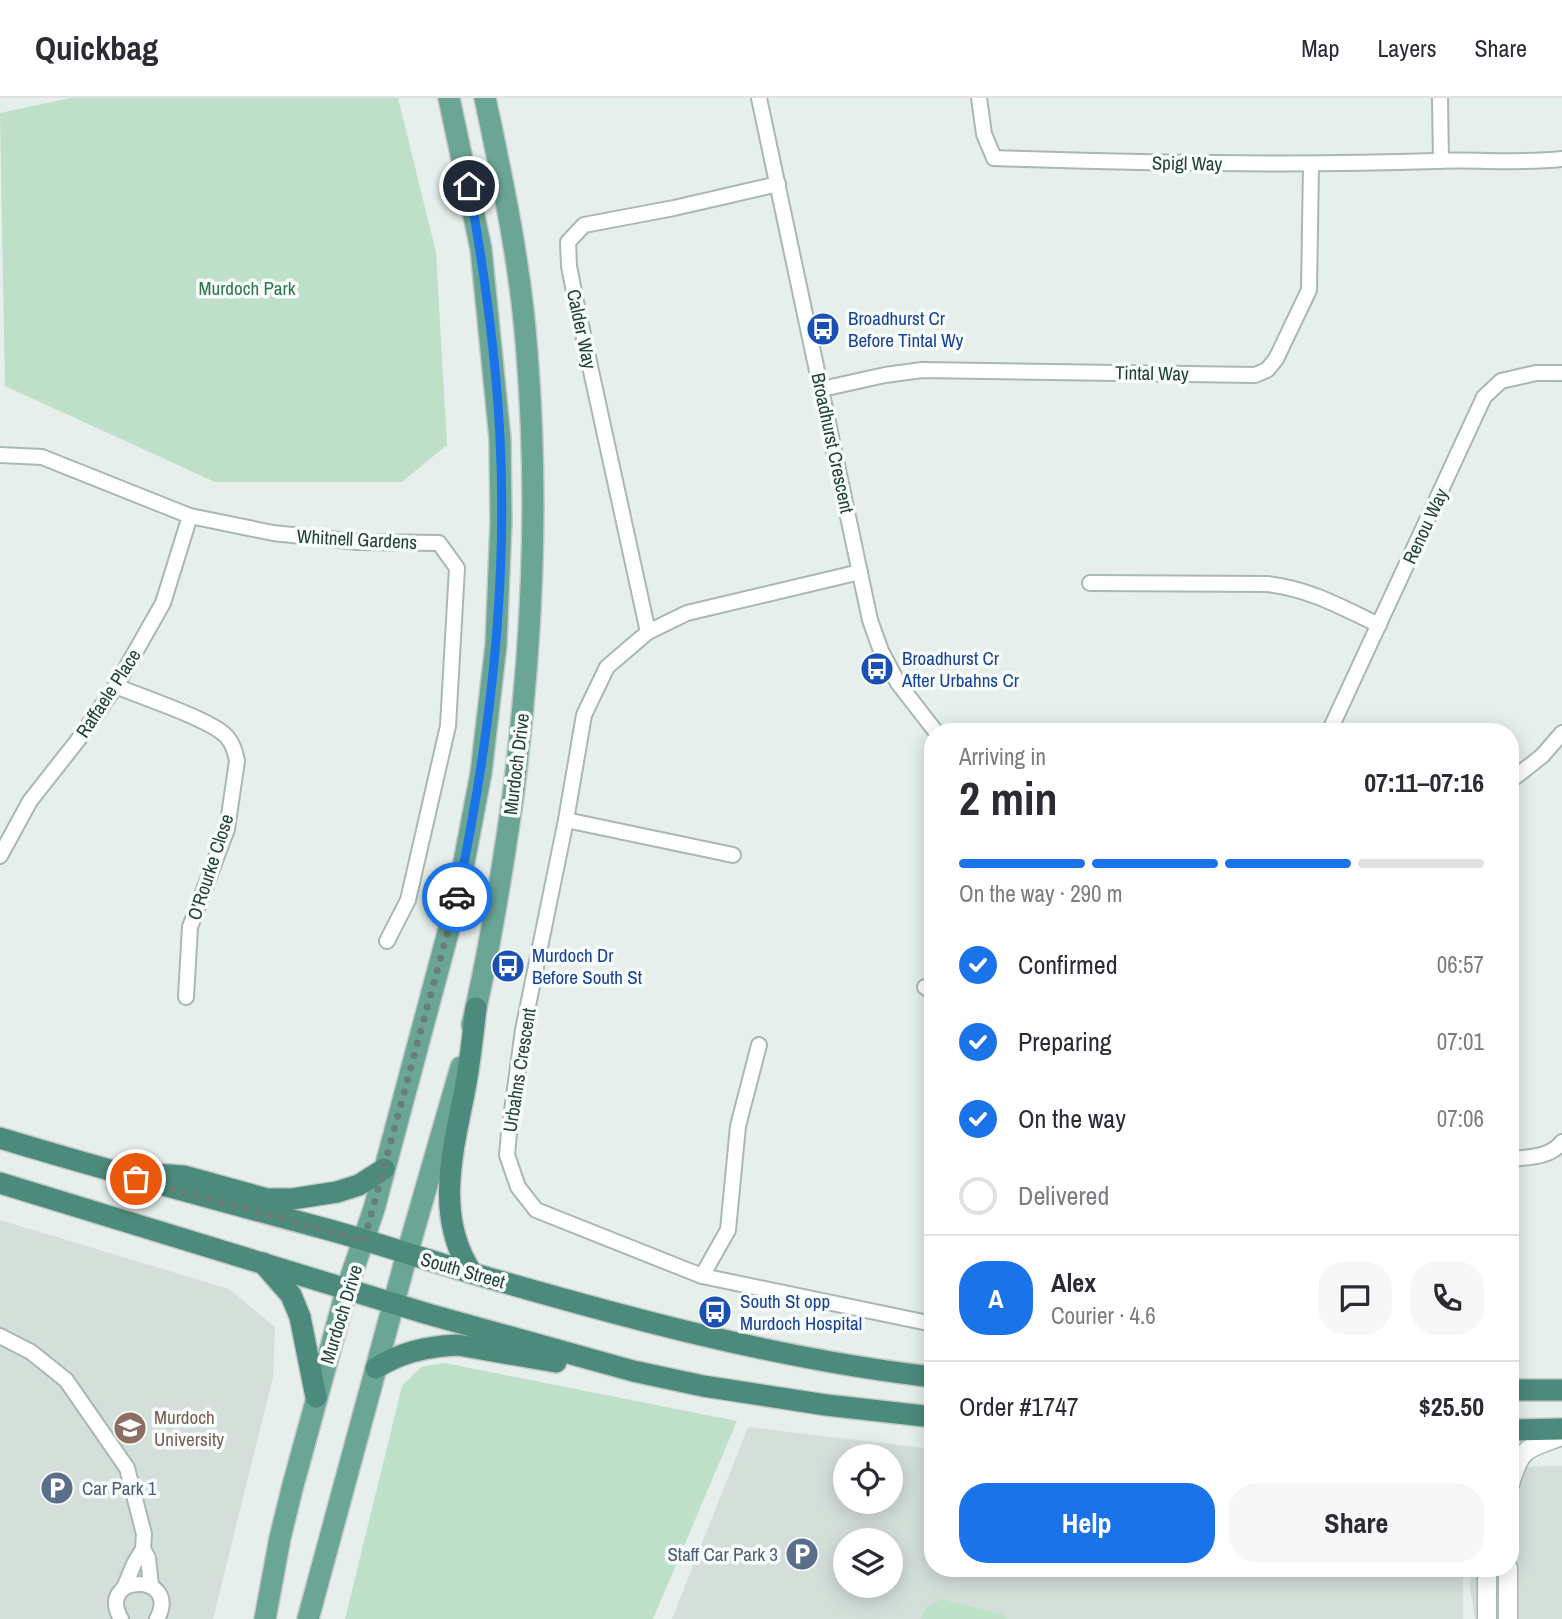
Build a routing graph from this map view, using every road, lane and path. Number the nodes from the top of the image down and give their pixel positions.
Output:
1 (449, 98) edge
2 (485, 98) edge
3 (759, 98) edge
4 (979, 98) edge
5 (1440, 98) edge
6 (1562, 159) edge
7 (1441, 160) junction
8 (1311, 165) junction
9 (778, 184) junction
10 (1562, 373) edge
11 (822, 389) junction
12 (0, 455) edge
13 (190, 516) junction
14 (860, 572) junction
15 (1090, 583) dead end
16 (1380, 625) junction
17 (648, 632) junction
18 (116, 687) junction
19 (929, 723) edge
20 (1333, 723) edge
21 (1562, 733) edge
22 (1519, 774) edge
23 (566, 820) junction
24 (733, 855) dead end
25 (0, 856) edge
26 (387, 941) dead end
27 (186, 998) dead end
28 (476, 1008) junction
29 (759, 1045) dead end
30 (0, 1138) edge
31 (1562, 1142) edge
32 (1519, 1158) edge
33 (384, 1169) junction
34 (110, 1172) junction
35 (0, 1183) edge
36 (364, 1241) junction
37 (407, 1254) junction
38 (261, 1262) junction
39 (471, 1273) junction
40 (702, 1276) junction
41 (347, 1288) junction
42 (395, 1304) junction
43 (924, 1321) edge
44 (0, 1336) edge
45 (376, 1368) junction
46 (924, 1376) edge
47 (703, 1386) junction
48 (1519, 1390) edge
49 (1562, 1390) edge
50 (316, 1397) junction
51 (924, 1416) edge
52 (1562, 1429) edge
53 (1519, 1430) edge
54 (1562, 1436) edge
55 (1519, 1457) edge
56 (143, 1549) junction
57 (1487, 1577) edge
58 (1508, 1577) edge
59 (150, 1586) junction
60 (124, 1588) junction
61 (121, 1619) edge
62 (157, 1619) edge
63 (265, 1619) edge
64 (308, 1619) edge
65 (1487, 1619) edge
66 (1508, 1619) edge

1 - 33 main road, Murdoch Drive
2 - 28 main road, Murdoch Drive
3 - 9 street, Broadhurst Crescent
4 - 8 street, Spigl Way
5 - 7 street
6 - 7 street, Spigl Way
7 - 8 street, Spigl Way
8 - 11 street, Tintal Way
9 - 11 street, Broadhurst Crescent
9 - 17 street, Calder Way
10 - 16 street, Renou Way
11 - 14 street, Broadhurst Crescent
12 - 13 street, Whitnell Gardens
13 - 18 street, Raffaele Place
13 - 26 street, Whitnell Gardens
14 - 17 street, Urbahns Crescent
14 - 19 street, Broadhurst Crescent
15 - 16 street
16 - 20 street, Renou Way
17 - 23 street, Urbahns Crescent
18 - 25 street, Raffaele Place
18 - 27 street, O’Rourke Close
21 - 22 street
23 - 24 street
23 - 40 street, Urbahns Crescent
28 - 37 main road, Murdoch Drive
28 - 39 highway
29 - 40 street
30 - 34 highway, South Street
31 - 32 street
33 - 34 highway
33 - 36 main road, Murdoch Drive
34 - 36 highway, South Street
35 - 38 highway
36 - 37 highway, South Street
36 - 41 main road, Murdoch Drive
37 - 39 highway, South Street
37 - 42 main road, Murdoch Drive
38 - 41 highway
38 - 50 highway
39 - 46 highway, South Street
40 - 43 street, Urbahns Crescent
41 - 42 highway
41 - 50 main road, Murdoch Drive
42 - 45 main road, Murdoch Drive
42 - 47 highway
44 - 56 street
45 - 47 highway
45 - 64 main road, Murdoch Drive
47 - 51 highway
48 - 49 highway
50 - 63 main road, Murdoch Drive
52 - 53 highway
54 - 55 street
56 - 59 street
56 - 60 street
57 - 65 street
58 - 66 street
59 - 60 street
59 - 62 street
60 - 61 street

